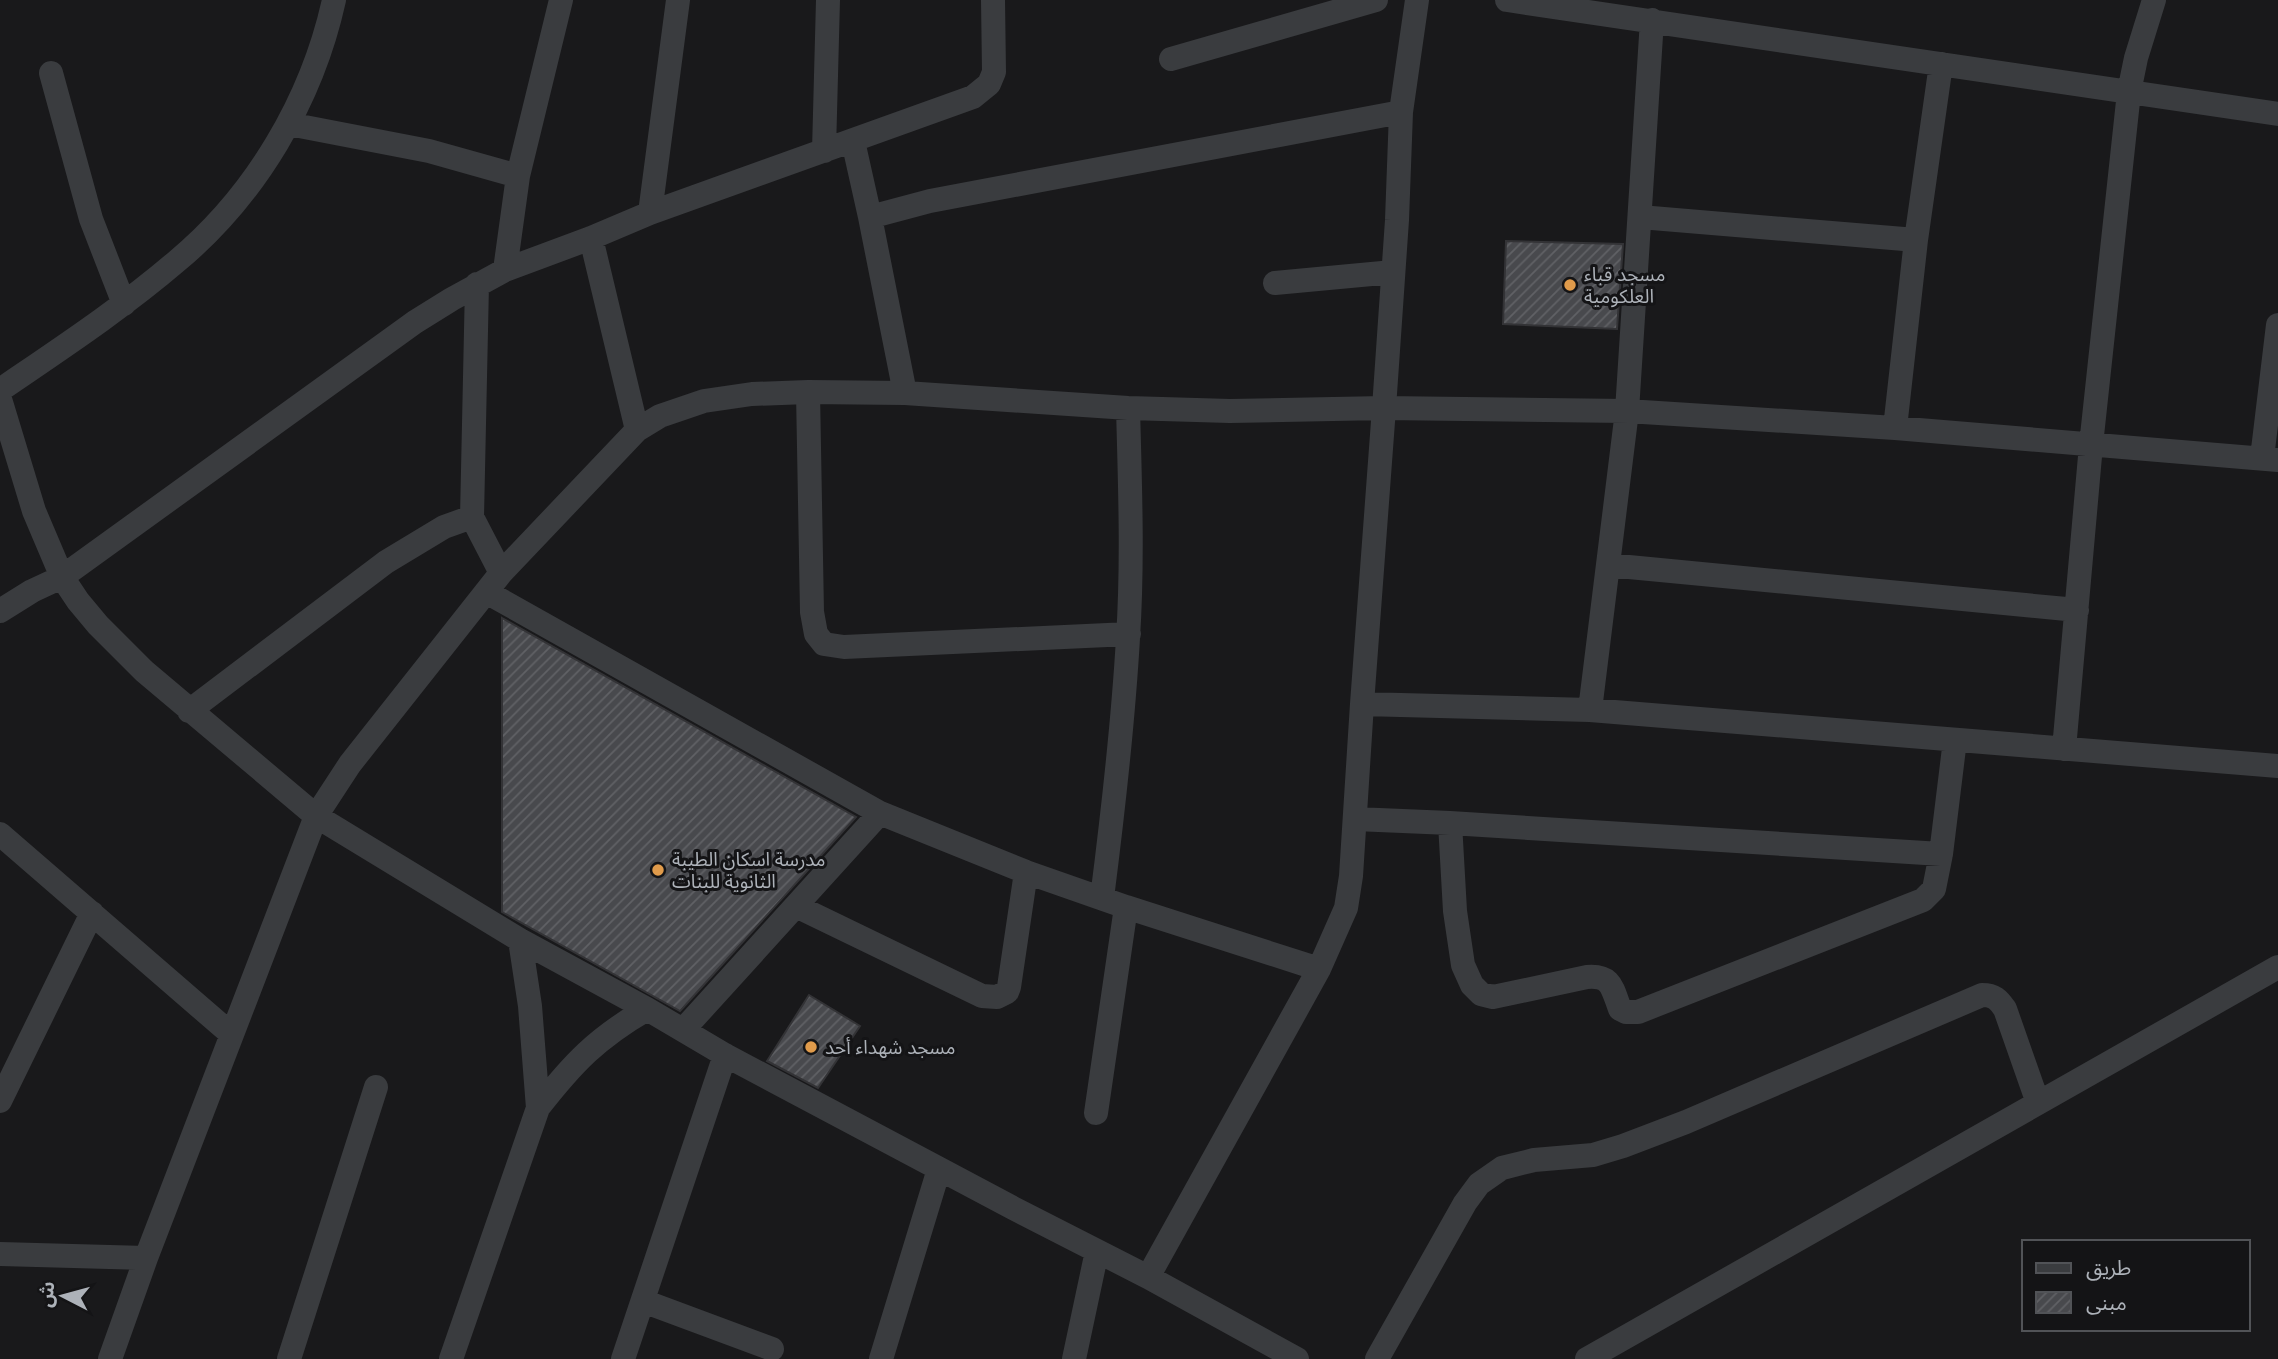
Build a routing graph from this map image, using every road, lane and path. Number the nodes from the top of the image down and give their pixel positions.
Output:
1 (334, 0) edge
2 (561, 0) edge
3 (678, 0) edge
4 (828, 0) edge
5 (993, 0) edge
6 (1376, 0) edge
7 (1417, 0) edge
8 (1507, 0) edge
9 (2154, 0) edge
10 (1652, 20) junction
11 (1171, 59) dead end
12 (1941, 64) junction
13 (51, 73) dead end
14 (2129, 92) junction
15 (1401, 113) junction
16 (2278, 114) edge
17 (289, 124) junction
18 (853, 141) junction
19 (824, 151) junction
20 (518, 176) junction
21 (650, 213) junction
22 (870, 217) junction
23 (1640, 217) junction
24 (591, 238) junction
25 (1916, 240) junction
26 (505, 270) junction
27 (1393, 272) junction
28 (1275, 283) dead end
29 (477, 284) junction
30 (124, 304) junction
31 (2278, 325) edge
32 (0, 390) edge
33 (808, 392) junction
34 (905, 393) junction
35 (0, 399) edge
36 (1128, 408) junction
37 (1384, 408) junction
38 (1627, 411) junction
39 (1895, 428) junction
40 (637, 430) junction
41 (2091, 444) junction
42 (2270, 459) edge
43 (472, 517) junction
44 (1608, 565) junction
45 (62, 577) junction
46 (495, 583) junction
47 (2077, 610) junction
48 (0, 611) edge
49 (1129, 634) junction
50 (1362, 704) junction
51 (1590, 710) junction
52 (190, 711) junction
53 (1955, 740) junction
54 (2064, 748) junction
55 (2278, 766) edge
56 (880, 813) junction
57 (316, 816) junction
58 (1355, 819) junction
59 (1450, 823) junction
60 (0, 834) edge
61 (1941, 854) junction
62 (1026, 872) junction
63 (1102, 898) junction
64 (796, 906) junction
65 (1126, 907) junction
66 (92, 913) junction
67 (520, 940) junction
68 (2278, 967) edge
69 (1319, 969) junction
70 (646, 1009) junction
71 (683, 1030) junction
72 (230, 1034) junction
73 (724, 1055) junction
74 (376, 1087) dead end
75 (0, 1101) edge
76 (2038, 1103) junction
77 (538, 1108) junction
78 (1096, 1113) dead end
79 (939, 1169) junction
80 (1097, 1251) junction
81 (0, 1254) edge
82 (146, 1258) junction
83 (1148, 1277) junction
84 (643, 1301) junction
85 (772, 1349) dead end
86 (110, 1359) edge
87 (289, 1359) edge
88 (452, 1359) edge
89 (623, 1359) edge
90 (881, 1359) edge
91 (1074, 1359) edge
92 (1297, 1359) edge
93 (1377, 1359) edge
94 (1587, 1359) edge

1 - 17 street
2 - 20 street
3 - 21 street
4 - 19 street
5 - 18 street
6 - 11 street
7 - 15 street
8 - 10 street
9 - 14 street
10 - 12 street
10 - 23 street
12 - 14 street
12 - 25 street
13 - 30 street
14 - 16 street
14 - 41 street
15 - 22 street
15 - 27 street
17 - 20 street
17 - 30 street
18 - 19 street
18 - 22 street
19 - 21 street
20 - 26 street
21 - 24 street
22 - 34 street
23 - 25 street
23 - 38 street
24 - 26 street
24 - 40 street
25 - 39 street
26 - 29 street
27 - 28 street
27 - 37 street
29 - 43 street
29 - 45 street
30 - 32 street
31 - 42 street
33 - 34 street
33 - 40 street
33 - 49 street
34 - 36 street
35 - 45 street
36 - 37 street
36 - 49 street
37 - 38 street
37 - 50 street
38 - 39 street
38 - 44 street
39 - 41 street
40 - 46 street
41 - 42 street
41 - 47 street
43 - 46 street
43 - 52 street
44 - 47 street
44 - 51 street
45 - 48 street
45 - 52 street
46 - 56 street
46 - 57 street
47 - 54 street
49 - 63 street
50 - 51 street
50 - 58 street
51 - 53 street
52 - 57 street
53 - 54 street
53 - 61 street
54 - 55 street
56 - 62 street
56 - 64 street
57 - 67 street
57 - 72 street
58 - 59 street
58 - 69 street
59 - 61 street
59 - 61 street
60 - 66 street
62 - 63 street
62 - 64 street
63 - 65 street
64 - 71 street
65 - 69 street
65 - 78 street
66 - 72 street
66 - 75 street
67 - 70 street
67 - 77 street
68 - 76 street
69 - 83 street
70 - 71 street
70 - 77 street
71 - 73 street
72 - 82 street
73 - 79 street
73 - 84 street
74 - 87 street
76 - 93 street
76 - 94 street
77 - 88 street
79 - 80 street
79 - 90 street
80 - 83 street
80 - 91 street
81 - 82 street
82 - 86 street
83 - 92 street
84 - 85 street
84 - 89 street

